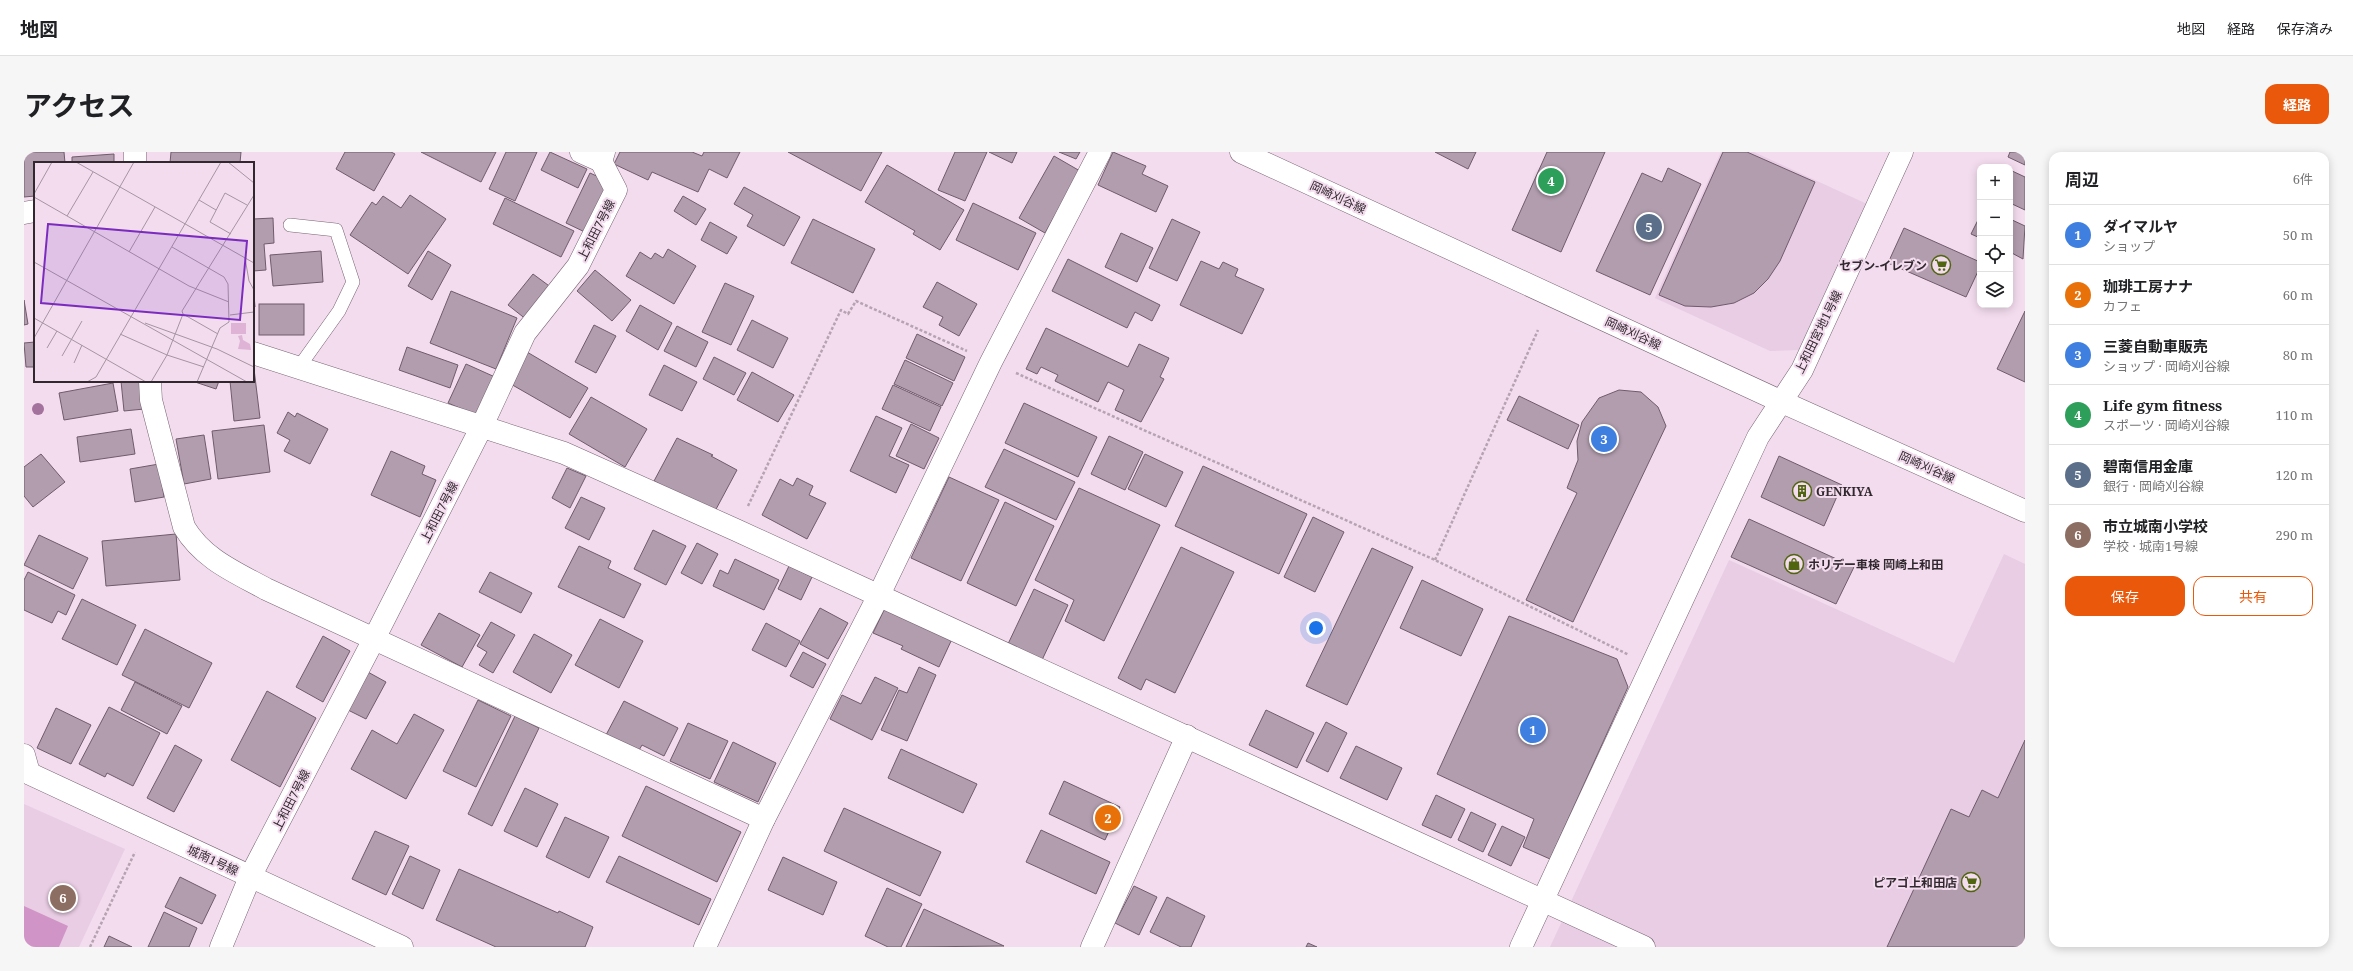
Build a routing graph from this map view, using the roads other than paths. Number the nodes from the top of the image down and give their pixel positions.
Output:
1 (581, 152) edge
2 (1100, 152) edge
3 (1241, 152) edge
4 (1902, 152) edge
5 (602, 156) edge
6 (34, 211) edge
7 (24, 213) edge
8 (290, 225) dead end
9 (254, 353) edge
10 (299, 367) junction
11 (150, 382) edge
12 (1780, 401) junction
13 (482, 426) junction
14 (2025, 511) edge
15 (878, 597) junction
16 (374, 639) junction
17 (1187, 736) junction
18 (26, 766) edge
19 (764, 820) junction
20 (250, 877) junction
21 (1542, 901) junction
22 (221, 947) edge
23 (402, 947) edge
24 (705, 947) edge
25 (1092, 947) edge
26 (1521, 947) edge
27 (1644, 947) edge

1 - 5 street
2 - 15 street
3 - 12 street, 岡崎刈谷線
4 - 12 street, 上和田宮地1号線
5 - 13 street, 上和田7号線
6 - 7 street
8 - 10 lane
9 - 10 street
10 - 13 street
11 - 16 street
12 - 14 street, 岡崎刈谷線
12 - 21 street, 上和田宮地1号線
13 - 15 street
13 - 16 street, 上和田7号線
15 - 17 street
15 - 19 street
16 - 19 street
16 - 20 street, 上和田7号線
17 - 21 street
17 - 25 street
18 - 20 street, 城南1号線
19 - 24 street
20 - 22 street, 上和田7号線
20 - 23 street, 城南1号線
21 - 26 street, 上和田宮地1号線
21 - 27 street

